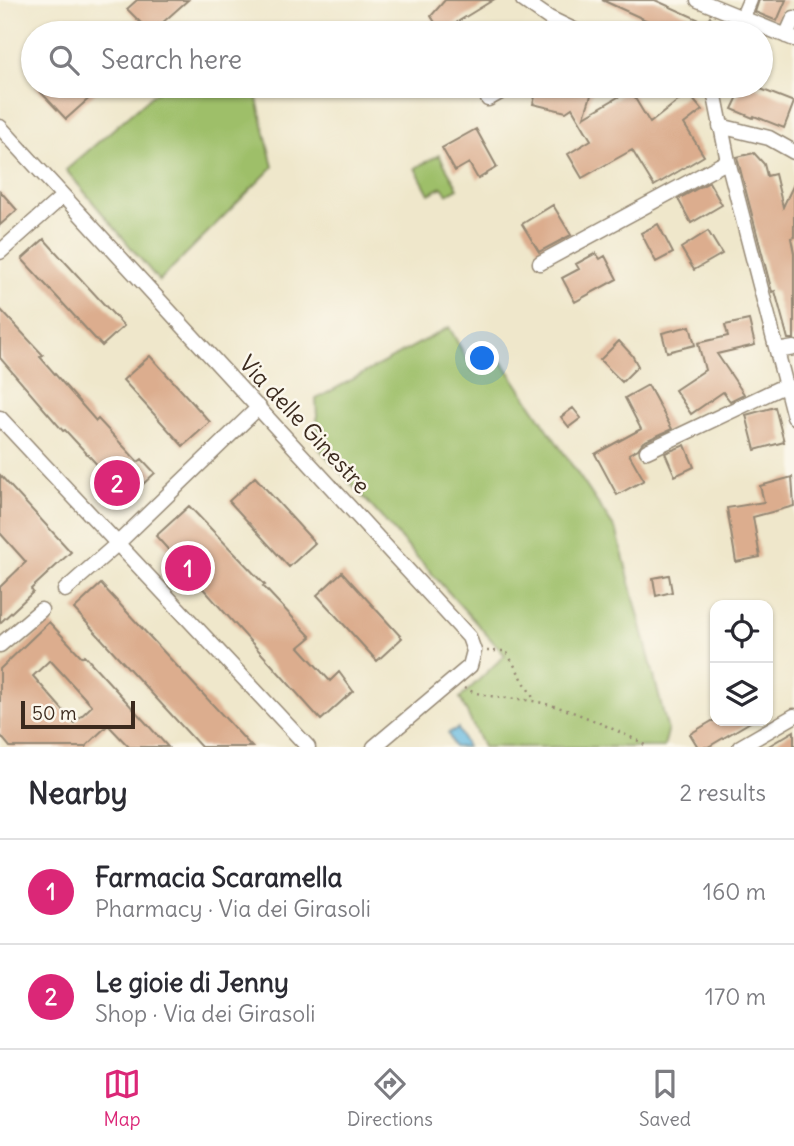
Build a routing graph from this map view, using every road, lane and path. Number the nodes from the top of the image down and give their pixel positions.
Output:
1 (523, 0) edge
2 (698, 0) edge
3 (750, 0) edge
4 (742, 18) junction
5 (794, 18) edge
6 (555, 21) edge
7 (741, 21) edge
8 (750, 21) edge
9 (773, 30) edge
10 (790, 37) edge
11 (715, 98) edge
12 (720, 126) junction
13 (0, 127) edge
14 (794, 152) edge
15 (728, 162) junction
16 (63, 196) junction
17 (0, 252) edge
18 (540, 263) dead end
19 (794, 348) edge
20 (777, 351) junction
21 (786, 385) junction
22 (259, 407) junction
23 (794, 417) edge
24 (0, 418) edge
25 (647, 451) dead end
26 (117, 544) junction
27 (65, 590) dead end
28 (41, 610) dead end
29 (0, 645) edge
30 (474, 651) junction
31 (452, 681) junction
32 (535, 701) junction
33 (794, 716) edge
34 (307, 747) edge
35 (374, 747) edge
36 (647, 747) edge
37 (740, 747) edge

1 - 6 street
2 - 4 street
3 - 4 street
4 - 7 street
4 - 8 street
5 - 10 street
9 - 10 street
11 - 12 street
12 - 14 street
12 - 15 street
13 - 16 street, Via delle Ginestre
15 - 18 street
15 - 20 street
16 - 17 street
16 - 22 street, Via delle Ginestre
19 - 20 street
20 - 21 street
21 - 23 street
21 - 25 street
22 - 26 street
22 - 30 street, Via delle Ginestre
24 - 26 street
26 - 27 street
26 - 34 street
28 - 29 street
30 - 31 street
30 - 32 path
31 - 32 path
31 - 35 street
32 - 36 path
33 - 37 street

